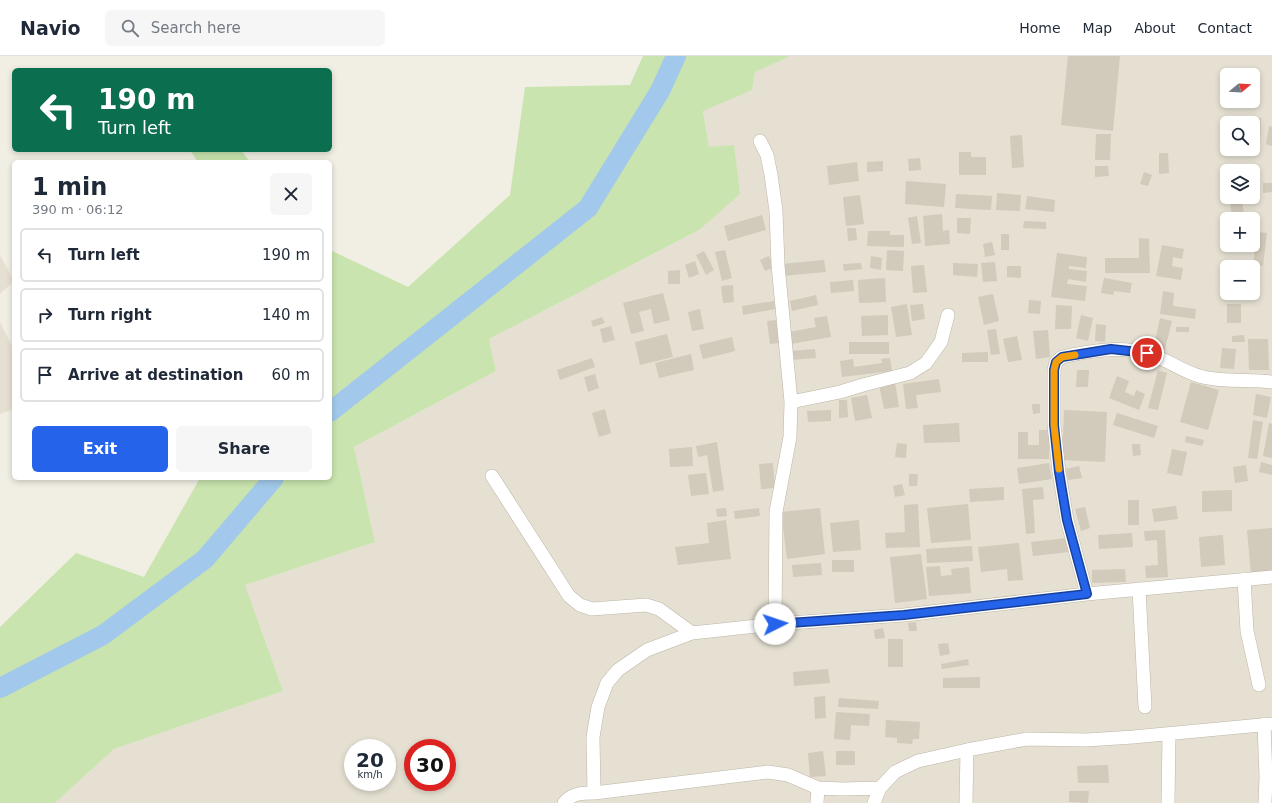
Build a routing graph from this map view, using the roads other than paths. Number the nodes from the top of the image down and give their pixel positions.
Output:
1 (760, 141) dead end
2 (948, 315) dead end
3 (1272, 382) edge
4 (791, 402) junction
5 (492, 476) dead end
6 (1272, 577) edge
7 (1244, 579) junction
8 (1139, 589) junction
9 (1087, 594) junction
10 (775, 624) junction
11 (692, 633) junction
12 (1259, 685) dead end
13 (1145, 707) dead end
14 (1268, 724) edge
15 (1169, 735) junction
16 (967, 750) junction
17 (818, 788) junction
18 (880, 788) junction
19 (594, 793) junction
20 (564, 803) edge
21 (817, 803) edge
22 (874, 803) edge
23 (966, 803) edge
24 (1168, 803) edge
25 (1265, 803) edge

1 - 4 street
2 - 4 street
3 - 9 street
4 - 10 street
5 - 11 street
6 - 7 street
7 - 8 street
7 - 12 street
8 - 9 street
8 - 13 street
9 - 10 street
10 - 11 street
11 - 19 street
14 - 15 street
14 - 25 street
15 - 16 street
15 - 24 street
16 - 18 street
16 - 23 street
17 - 18 street
17 - 19 street
17 - 21 street
18 - 22 street
19 - 20 street

